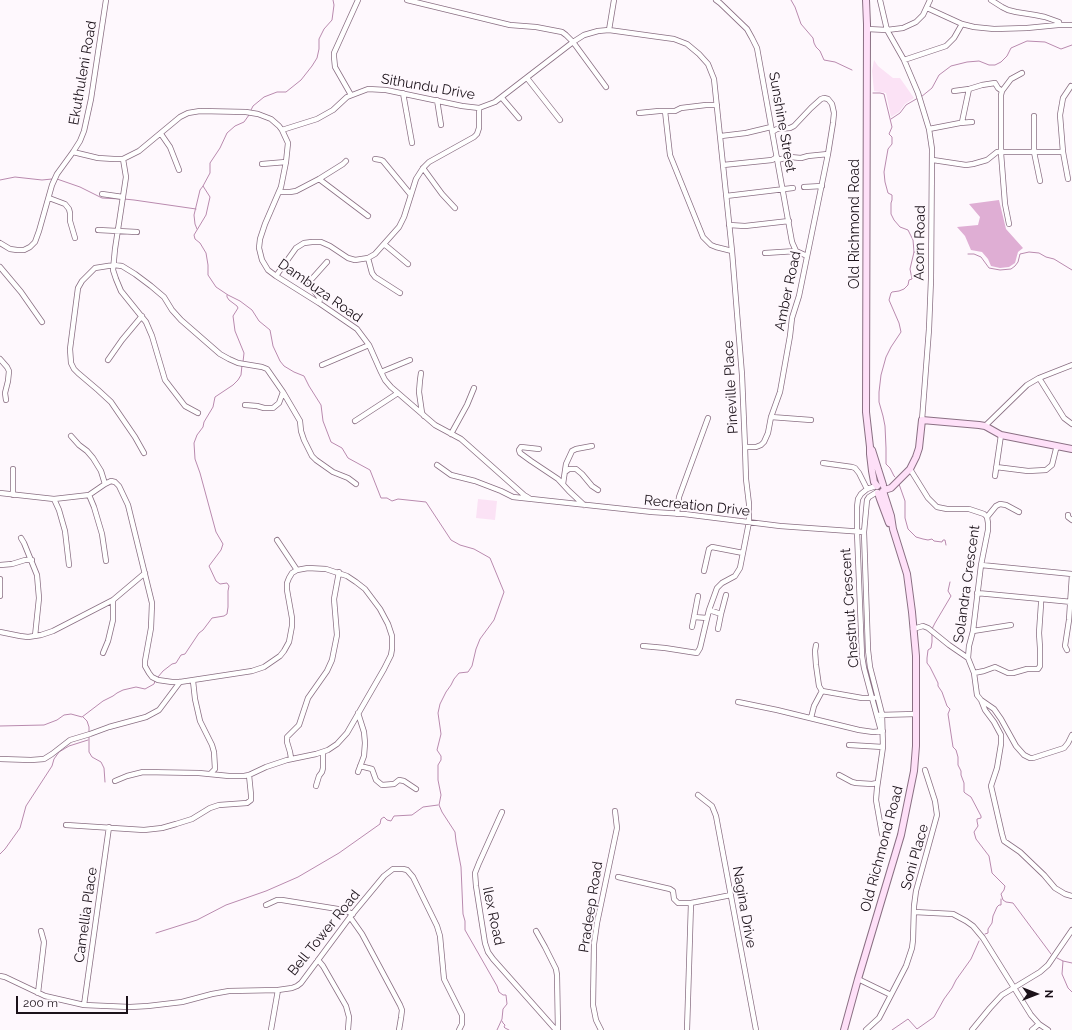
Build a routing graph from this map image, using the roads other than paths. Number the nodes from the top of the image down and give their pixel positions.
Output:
1 (106, 0) edge
2 (358, 0) edge
3 (407, 0) edge
4 (614, 0) edge
5 (716, 0) edge
6 (866, 0) edge
7 (880, 0) edge
8 (930, 0) edge
9 (991, 0) edge
10 (927, 8) junction
11 (1059, 23) junction
12 (962, 24) junction
13 (1072, 25) edge
14 (867, 29) junction
15 (609, 30) junction
16 (888, 30) junction
17 (573, 42) junction
18 (904, 60) junction
19 (1022, 73) dead end
20 (527, 78) junction
21 (1071, 86) dead end
22 (606, 87) dead end
23 (969, 89) junction
24 (954, 91) dead end
25 (1002, 91) junction
26 (403, 94) junction
27 (351, 95) junction
28 (502, 98) junction
29 (437, 100) junction
30 (718, 105) junction
31 (479, 108) junction
32 (666, 111) junction
33 (640, 113) dead end
34 (1034, 116) dead end
35 (519, 118) dead end
36 (560, 120) dead end
37 (962, 122) junction
38 (972, 122) dead end
39 (441, 125) dead end
40 (772, 129) junction
41 (929, 129) junction
42 (282, 130) junction
43 (161, 134) junction
44 (721, 136) junction
45 (412, 143) dead end
46 (73, 152) junction
47 (1034, 152) junction
48 (1063, 152) junction
49 (1001, 153) junction
50 (828, 154) junction
51 (123, 159) junction
52 (777, 159) junction
53 (375, 160) dead end
54 (933, 160) junction
55 (346, 161) dead end
56 (286, 162) junction
57 (262, 164) dead end
58 (723, 165) junction
59 (424, 168) junction
60 (179, 170) dead end
61 (319, 178) junction
62 (1068, 180) dead end
63 (1040, 181) dead end
64 (822, 186) junction
65 (804, 187) dead end
66 (793, 188) dead end
67 (783, 189) junction
68 (279, 192) junction
69 (102, 194) dead end
70 (410, 195) junction
71 (726, 196) junction
72 (123, 197) junction
73 (49, 198) junction
74 (455, 208) dead end
75 (368, 216) dead end
76 (789, 221) junction
77 (1009, 224) dead end
78 (729, 225) junction
79 (98, 230) dead end
80 (117, 232) junction
81 (137, 232) dead end
82 (74, 238) dead end
83 (0, 242) edge
84 (384, 244) junction
85 (732, 251) junction
86 (796, 251) junction
87 (765, 253) dead end
88 (807, 256) junction
89 (368, 258) junction
90 (327, 262) dead end
91 (408, 264) dead end
92 (114, 265) junction
93 (0, 267) edge
94 (276, 276) junction
95 (400, 293) dead end
96 (319, 303) junction
97 (142, 316) junction
98 (42, 322) dead end
99 (369, 345) junction
100 (0, 359) edge
101 (108, 360) dead end
102 (410, 360) dead end
103 (322, 365) dead end
104 (1072, 365) edge
105 (381, 372) junction
106 (421, 373) dead end
107 (1039, 378) junction
108 (474, 388) dead end
109 (283, 392) junction
110 (398, 393) junction
111 (6, 400) dead end
112 (245, 405) dead end
113 (198, 413) dead end
114 (771, 417) junction
115 (426, 418) junction
116 (708, 418) dead end
117 (812, 420) dead end
118 (922, 420) junction
119 (355, 421) dead end
120 (1072, 424) edge
121 (985, 426) junction
122 (451, 434) junction
123 (1001, 435) junction
124 (71, 436) dead end
125 (592, 446) dead end
126 (745, 447) junction
127 (1058, 447) junction
128 (539, 449) dead end
129 (1072, 450) edge
130 (144, 453) dead end
131 (823, 463) dead end
132 (437, 465) dead end
133 (996, 467) junction
134 (13, 469) dead end
135 (910, 469) junction
136 (565, 472) junction
137 (996, 476) dead end
138 (105, 484) junction
139 (356, 484) dead end
140 (563, 484) junction
141 (867, 489) junction
142 (880, 489) junction
143 (598, 490) dead end
144 (0, 494) edge
145 (13, 495) junction
146 (89, 496) junction
147 (529, 498) junction
148 (54, 500) junction
149 (584, 505) junction
150 (1019, 512) dead end
151 (677, 514) junction
152 (1068, 515) dead end
153 (987, 517) junction
154 (1072, 520) edge
155 (749, 522) junction
156 (856, 532) junction
157 (864, 532) junction
158 (21, 538) dead end
159 (277, 540) dead end
160 (743, 553) junction
161 (32, 560) junction
162 (106, 561) dead end
163 (0, 565) edge
164 (69, 565) dead end
165 (981, 565) junction
166 (297, 570) junction
167 (704, 571) dead end
168 (339, 572) junction
169 (145, 573) junction
170 (1072, 574) edge
171 (0, 580) edge
172 (977, 593) junction
173 (726, 595) dead end
174 (0, 596) edge
175 (698, 596) dead end
176 (1041, 599) junction
177 (112, 600) junction
178 (1071, 602) edge
179 (709, 610) junction
180 (721, 614) junction
181 (694, 617) junction
182 (707, 618) junction
183 (1011, 625) dead end
184 (692, 627) dead end
185 (718, 629) dead end
186 (913, 629) junction
187 (973, 631) junction
188 (0, 632) edge
189 (35, 636) junction
190 (816, 645) dead end
191 (643, 646) dead end
192 (1067, 650) dead end
193 (103, 653) dead end
194 (968, 658) junction
195 (974, 673) junction
196 (193, 681) junction
197 (180, 682) junction
198 (822, 691) junction
199 (878, 697) junction
200 (872, 698) junction
201 (981, 700) junction
202 (738, 702) dead end
203 (358, 713) junction
204 (882, 714) junction
205 (916, 714) junction
206 (876, 715) junction
207 (810, 718) junction
208 (882, 731) junction
209 (1072, 735) edge
210 (849, 745) dead end
211 (883, 747) junction
212 (323, 752) junction
213 (291, 758) junction
214 (0, 759) edge
215 (360, 766) junction
216 (925, 770) dead end
217 (358, 772) dead end
218 (211, 773) junction
219 (249, 775) junction
220 (839, 775) dead end
221 (115, 781) dead end
222 (877, 783) junction
223 (316, 786) dead end
224 (416, 789) dead end
225 (698, 795) dead end
226 (615, 811) dead end
227 (502, 812) dead end
228 (66, 825) dead end
229 (109, 828) junction
230 (882, 834) dead end
231 (618, 877) dead end
232 (731, 895) junction
233 (1072, 896) edge
234 (691, 903) junction
235 (266, 904) dead end
236 (914, 912) junction
237 (352, 916) junction
238 (1072, 930) edge
239 (41, 931) dead end
240 (536, 931) dead end
241 (318, 960) junction
242 (0, 976) edge
243 (858, 979) junction
244 (1014, 988) junction
245 (278, 990) junction
246 (38, 993) junction
247 (891, 995) junction
248 (84, 1005) junction
249 (1039, 1024) junction
250 (271, 1030) edge
251 (348, 1030) edge
252 (399, 1030) edge
253 (459, 1030) edge
254 (557, 1030) edge
255 (601, 1030) edge
256 (687, 1030) edge
257 (756, 1030) edge
258 (844, 1030) edge
259 (866, 1030) edge
260 (972, 1030) edge
261 (1032, 1030) edge
262 (1048, 1030) edge

1 - 46 street, Ekuthuleni Road
2 - 27 street
3 - 17 street
4 - 15 street
5 - 40 street, Sunshine Street
6 - 14 street, Old Richmond Road
7 - 16 street, Acorn Road
8 - 10 street
9 - 11 street
10 - 12 street
10 - 16 street
11 - 12 street
11 - 13 street
12 - 18 street
14 - 16 street
14 - 142 street, Old Richmond Road
15 - 17 street, Sithundu Drive
15 - 30 street, Sithundu Drive
16 - 18 street, Acorn Road
17 - 20 street, Sithundu Drive
17 - 22 street
18 - 41 street, Acorn Road
19 - 25 street
20 - 28 street, Sithundu Drive
20 - 36 street
21 - 48 street
23 - 24 street
23 - 25 street
23 - 37 street
25 - 49 street
26 - 27 street, Sithundu Drive
26 - 29 street, Sithundu Drive
26 - 45 street
27 - 42 street, Sithundu Drive
28 - 31 street, Sithundu Drive
28 - 35 street
29 - 31 street, Sithundu Drive
29 - 39 street
30 - 32 street
30 - 44 street, Sithundu Drive
31 - 59 street
32 - 33 street
32 - 85 street
34 - 47 street
37 - 38 street
37 - 41 street
40 - 44 street
40 - 50 street, Amber Road
40 - 52 street, Sunshine Street
41 - 54 street, Acorn Road
42 - 43 street
42 - 56 street, Dambuza Road
43 - 51 street
43 - 60 street
44 - 58 street, Sithundu Drive
46 - 51 street
46 - 73 street, Ekuthuleni Road
47 - 48 street
47 - 49 street
47 - 63 street
48 - 62 street
49 - 54 street
49 - 77 street
50 - 52 street
50 - 64 street, Amber Road
51 - 72 street
52 - 58 street
52 - 67 street, Sunshine Street
53 - 70 street
54 - 118 street, Acorn Road
55 - 61 street
56 - 57 street
56 - 68 street, Dambuza Road
58 - 71 street, Sithundu Drive
59 - 70 street
59 - 74 street
61 - 68 street
61 - 75 street
64 - 65 street
64 - 88 street, Amber Road
66 - 67 street
67 - 71 street
67 - 76 street, Sunshine Street
68 - 94 street, Dambuza Road
69 - 72 street
70 - 84 street
71 - 78 street, Sithundu Drive
72 - 80 street
73 - 82 street
73 - 83 street, Ekuthuleni Road
76 - 78 street
76 - 86 street, Sunshine Street
78 - 85 street, Sithundu Drive
79 - 80 street
80 - 81 street
80 - 92 street
84 - 89 street
84 - 91 street
85 - 126 street, Pineville Place
86 - 87 street
86 - 88 street
88 - 114 street, Amber Road
89 - 94 street
89 - 95 street
90 - 96 street
92 - 97 street
92 - 109 street
92 - 130 street
93 - 98 street
94 - 96 street, Dambuza Road
96 - 99 street, Dambuza Road
97 - 101 street
97 - 113 street
99 - 103 street
99 - 105 street, Dambuza Road
100 - 111 street
102 - 105 street
104 - 107 street
105 - 110 street, Dambuza Road
106 - 115 street
107 - 120 street
107 - 121 street
108 - 122 street
109 - 112 street
109 - 139 street
110 - 115 street, Dambuza Road
110 - 119 street
114 - 117 street
114 - 126 street, Amber Road
115 - 122 street, Dambuza Road
116 - 151 street
118 - 121 street
118 - 135 street, Acorn Road
121 - 123 street
122 - 147 street, Dambuza Road
123 - 127 street
123 - 133 street
124 - 138 street
125 - 136 street
126 - 155 street, Pineville Place
127 - 129 street
127 - 133 street
128 - 140 street
131 - 141 street
132 - 147 street, Recreation Drive
133 - 137 street
134 - 145 street
135 - 142 street, Acorn Road
135 - 153 street, Solandra Crescent
136 - 140 street
136 - 143 street
138 - 146 street
138 - 169 street
140 - 149 street
141 - 142 street
141 - 156 street, Chestnut Crescent
142 - 157 street, Chestnut Crescent
142 - 186 street, Old Richmond Road
144 - 145 street
145 - 148 street
146 - 148 street
146 - 162 street
147 - 149 street, Recreation Drive
148 - 164 street
149 - 151 street, Recreation Drive
150 - 153 street
151 - 155 street, Recreation Drive
152 - 154 street
153 - 165 street, Solandra Crescent
155 - 156 street, Recreation Drive
155 - 160 street, Pineville Place
156 - 157 street, Recreation Drive
156 - 200 street, Chestnut Crescent
157 - 199 street, Chestnut Crescent
158 - 161 street
159 - 166 street
160 - 167 street
160 - 179 street, Pineville Place
161 - 163 street
161 - 189 street
165 - 170 street
165 - 172 street, Solandra Crescent
166 - 168 street
166 - 196 street
168 - 203 street
168 - 213 street
169 - 177 street
169 - 197 street
170 - 178 street
171 - 174 street
172 - 176 street
172 - 187 street, Solandra Crescent
173 - 180 street
175 - 181 street
176 - 178 street
176 - 195 street
177 - 189 street
177 - 193 street
178 - 192 street
179 - 180 street
179 - 182 street, Pineville Place
180 - 185 street
181 - 182 street
181 - 184 street
182 - 191 street, Pineville Place
183 - 187 street
186 - 194 street
186 - 205 street, Old Richmond Road
187 - 194 street, Solandra Crescent
188 - 189 street
190 - 198 street
194 - 195 street
195 - 201 street
196 - 197 street
196 - 218 street
197 - 214 street
198 - 200 street
198 - 207 street
199 - 200 street
199 - 204 street, Chestnut Crescent
200 - 206 street, Chestnut Crescent
201 - 209 street
201 - 233 street
202 - 207 street
203 - 212 street
203 - 215 street
204 - 205 street
204 - 206 street
204 - 208 street, Chestnut Crescent
205 - 243 street, Old Richmond Road
206 - 208 street, Chestnut Crescent
207 - 208 street
208 - 211 street, Chestnut Crescent
210 - 211 street
211 - 222 street, Chestnut Crescent
212 - 213 street
212 - 223 street
213 - 219 street
215 - 217 street
215 - 224 street
216 - 236 street, Soni Place
218 - 219 street
218 - 221 street
219 - 229 street
220 - 222 street
222 - 230 street, Chestnut Crescent
225 - 232 street, Nagina Drive
226 - 255 street, Pradeep Road
227 - 254 street, Ilex Road
228 - 229 street
229 - 248 street, Camellia Place
231 - 234 street
232 - 234 street
232 - 257 street, Nagina Drive
234 - 256 street
235 - 237 street
236 - 244 street
236 - 247 street, Soni Place
237 - 241 street, Bell Tower Road
237 - 252 street
237 - 253 street, Bell Tower Road
238 - 244 street
239 - 246 street
240 - 254 street
241 - 245 street, Bell Tower Road
241 - 251 street
242 - 246 street, Bell Tower Road
243 - 247 street
243 - 258 street, Old Richmond Road
244 - 249 street
244 - 260 street
245 - 248 street, Bell Tower Road
245 - 250 street
246 - 248 street, Bell Tower Road
247 - 259 street, Soni Place
249 - 261 street
249 - 262 street

